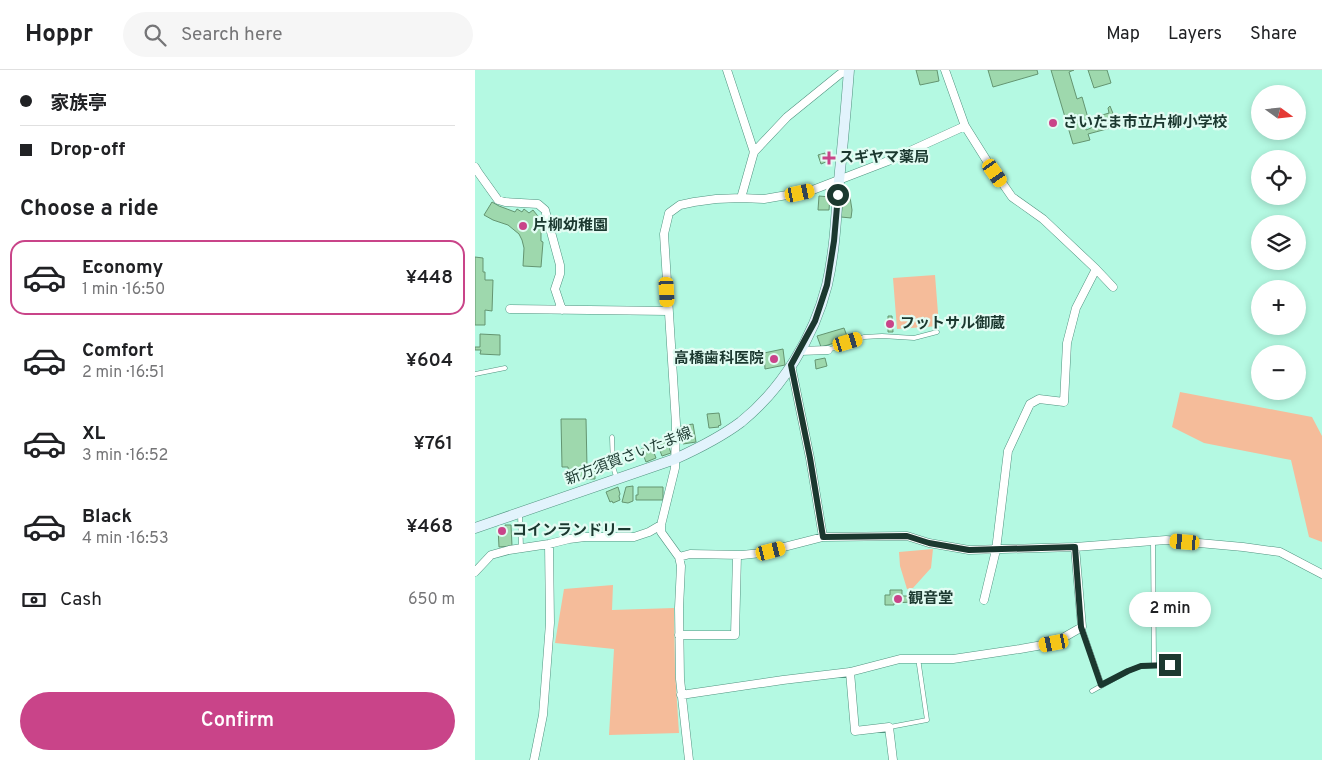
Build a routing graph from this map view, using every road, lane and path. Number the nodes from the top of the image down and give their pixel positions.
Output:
1 (727, 70) edge
2 (849, 70) edge
3 (945, 70) edge
4 (965, 126) junction
5 (754, 152) junction
6 (475, 167) edge
7 (839, 180) junction
8 (741, 198) junction
9 (1096, 269) junction
10 (1113, 286) dead end
11 (510, 309) dead end
12 (562, 310) junction
13 (668, 311) junction
14 (937, 332) dead end
15 (800, 350) junction
16 (828, 350) joint
17 (791, 365) junction
18 (505, 368) dead end
19 (475, 374) edge
20 (612, 437) dead end
21 (675, 459) junction
22 (617, 479) junction
23 (520, 513) junction
24 (661, 524) junction
25 (475, 528) edge
26 (823, 537) junction
27 (1153, 541) junction
28 (549, 544) junction
29 (1075, 547) junction
30 (521, 548) junction
31 (996, 550) junction
32 (737, 555) junction
33 (679, 557) junction
34 (475, 572) edge
35 (1322, 574) edge
36 (985, 600) dead end
37 (1081, 627) junction
38 (679, 635) junction
39 (918, 658) junction
40 (1155, 665) junction
41 (1170, 665) dead end
42 (851, 672) junction
43 (1101, 685) junction
44 (1092, 691) dead end
45 (681, 695) junction
46 (889, 727) junction
47 (534, 760) edge
48 (689, 760) edge
49 (893, 760) edge

1 - 5 street
2 - 5 street
2 - 7 main road, 新方須賀さいたま線
3 - 4 street
4 - 7 street
4 - 9 street
5 - 8 street
6 - 12 street
7 - 8 street
7 - 15 main road, 新方須賀さいたま線
8 - 13 street
9 - 10 street
9 - 31 street
11 - 12 street
12 - 13 street
13 - 21 street
14 - 16 lane
15 - 16 street
15 - 17 main road, 新方須賀さいたま線
17 - 21 main road, 新方須賀さいたま線
17 - 26 street
18 - 19 lane
20 - 22 lane
21 - 22 main road, 新方須賀さいたま線
21 - 24 street
22 - 23 main road, 新方須賀さいたま線
23 - 25 main road, 新方須賀さいたま線
23 - 30 lane
24 - 28 street
24 - 33 street
26 - 31 street
26 - 32 street
27 - 29 street
27 - 35 street
27 - 40 lane
28 - 30 street
28 - 47 street
29 - 31 street
29 - 37 street
30 - 34 street
31 - 36 street
32 - 33 street
32 - 38 street
33 - 38 street
37 - 39 street
37 - 43 lane
38 - 45 street
39 - 42 street
39 - 46 lane
40 - 41 lane
40 - 43 lane
42 - 45 street
42 - 46 street
43 - 44 lane
45 - 48 street
46 - 49 street

